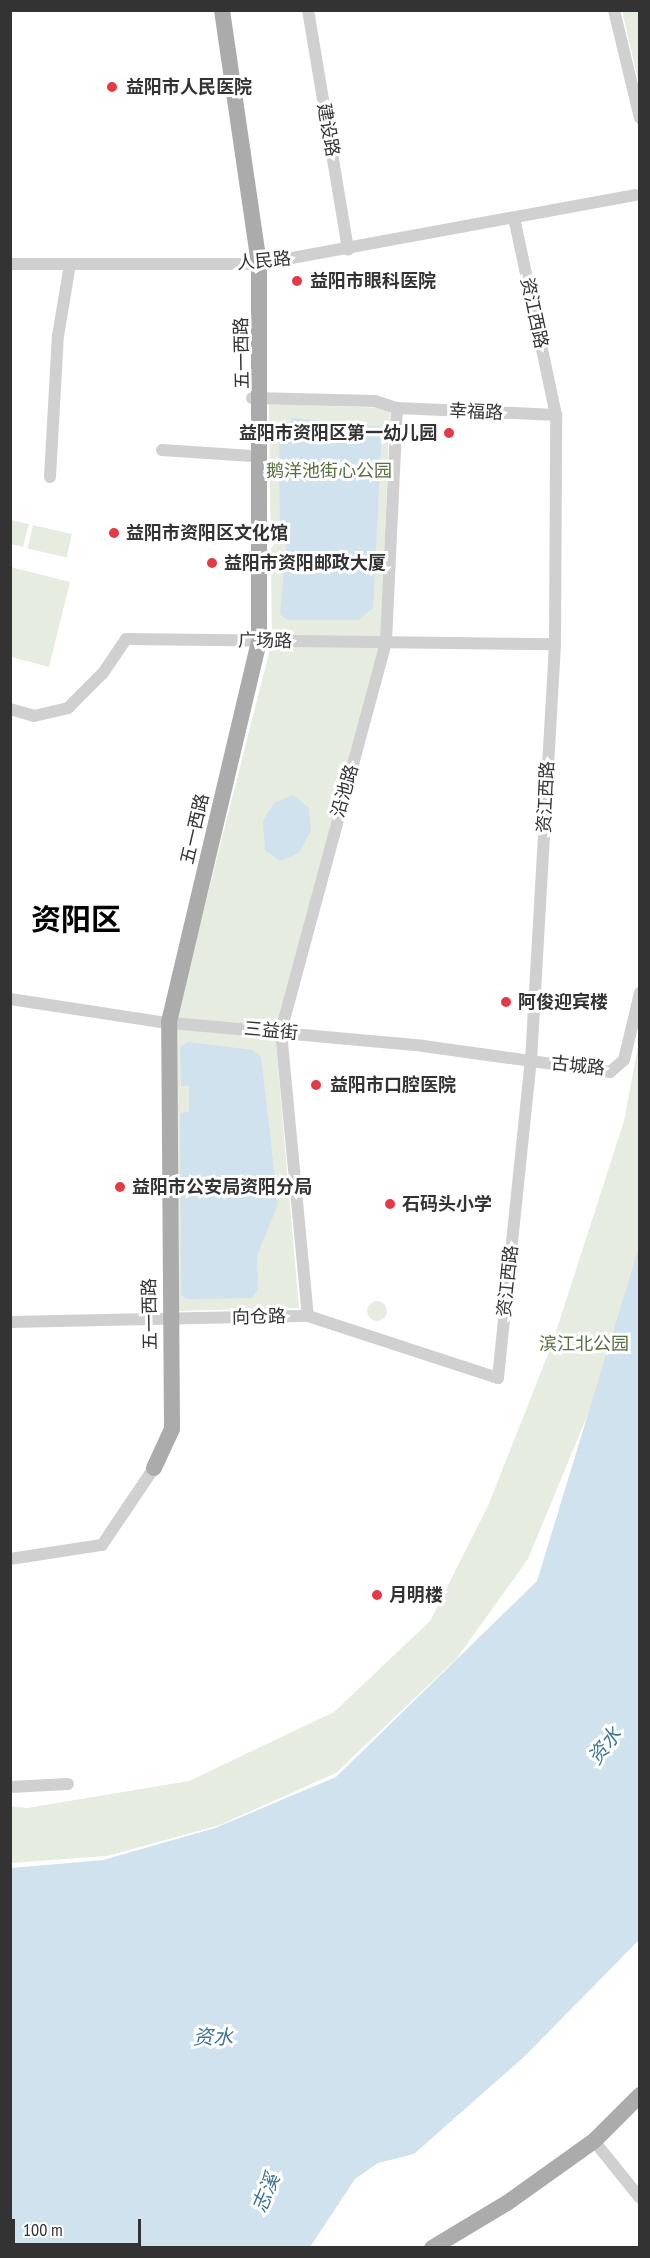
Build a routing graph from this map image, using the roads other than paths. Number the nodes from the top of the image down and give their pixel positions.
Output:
1 (213, 10) edge
2 (222, 10) edge
3 (308, 10) edge
4 (614, 10) edge
5 (639, 118) edge
6 (635, 195) dead end
7 (514, 218) junction
8 (348, 250) junction
9 (10, 264) edge
10 (70, 264) junction
11 (254, 265) junction
12 (257, 398) junction
13 (397, 408) junction
14 (556, 415) junction
15 (162, 450) dead end
16 (252, 456) junction
17 (50, 477) dead end
18 (254, 641) junction
19 (386, 642) junction
20 (555, 644) junction
21 (10, 709) edge
22 (639, 993) edge
23 (10, 999) edge
24 (165, 1022) junction
25 (280, 1032) junction
26 (531, 1061) junction
27 (308, 1316) junction
28 (165, 1319) junction
29 (10, 1322) edge
30 (498, 1378) joint
31 (154, 1468) joint
32 (10, 1558) edge
33 (68, 1784) dead end
34 (10, 1787) edge
35 (639, 2095) edge
36 (594, 2141) junction
37 (639, 2198) edge
38 (432, 2247) edge

1 - 11 main road
2 - 11 main road, 五一西路
3 - 8 street, 建设路
4 - 5 street
6 - 7 street, 人民路
7 - 8 street, 人民路
7 - 14 street, 资江西路
8 - 11 street, 人民路
9 - 10 street, 人民路
10 - 11 street, 人民路
10 - 17 street
11 - 12 main road, 五一西路
12 - 13 street
12 - 16 main road
12 - 18 main road, 五一西路
13 - 14 street, 幸福路
13 - 19 street, 沿池路
14 - 20 street, 资江西路
15 - 16 street
16 - 18 main road
18 - 19 street, 广场路
18 - 21 street, 广场路
18 - 24 main road, 五一西路
19 - 20 street, 广场路
19 - 25 street, 沿池路
20 - 26 street, 资江西路
22 - 26 street, 古城路
23 - 24 street, 三益街
24 - 25 street, 三益街
24 - 28 main road, 五一西路
25 - 26 street, 三益街
25 - 27 street, 沿池路
26 - 30 street, 资江西路
27 - 28 street, 向仓路
27 - 30 street, 向仓路
28 - 29 street, 向仓路
28 - 31 main road, 五一西路
31 - 32 street, 五一西路
33 - 34 street
35 - 36 main road
36 - 37 street
36 - 38 main road

